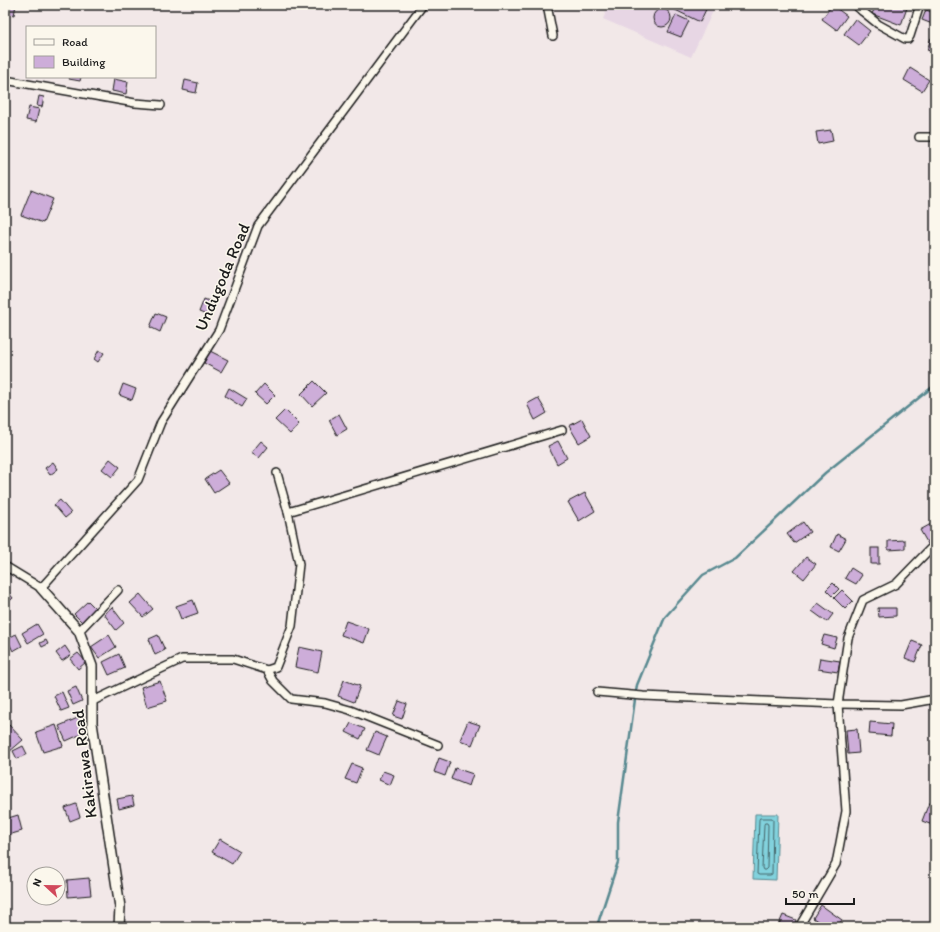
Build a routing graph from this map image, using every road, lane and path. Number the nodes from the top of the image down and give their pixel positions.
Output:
1 (423, 5) edge
2 (547, 5) edge
3 (855, 5) edge
4 (920, 5) edge
5 (864, 8) edge
6 (553, 36) dead end
7 (5, 80) edge
8 (161, 105) dead end
9 (919, 137) dead end
10 (935, 137) edge
11 (562, 430) dead end
12 (277, 473) dead end
13 (288, 512) junction
14 (935, 544) edge
15 (5, 566) edge
16 (41, 588) junction
17 (118, 590) dead end
18 (79, 631) junction
19 (267, 670) junction
20 (597, 692) dead end
21 (935, 699) edge
22 (93, 701) junction
23 (838, 704) junction
24 (438, 745) dead end
25 (119, 927) edge
26 (800, 927) edge

1 - 16 street, Undugoda Road
2 - 6 street
3 - 5 street
4 - 5 street
7 - 8 street
9 - 10 street
11 - 13 street
12 - 13 street
13 - 19 street
14 - 23 street
15 - 16 street
16 - 18 street, Kakirawa Road
17 - 18 street
18 - 22 street, Kakirawa Road
19 - 22 street
19 - 24 street
20 - 23 street
21 - 23 street
22 - 25 street, Kakirawa Road
23 - 26 street

